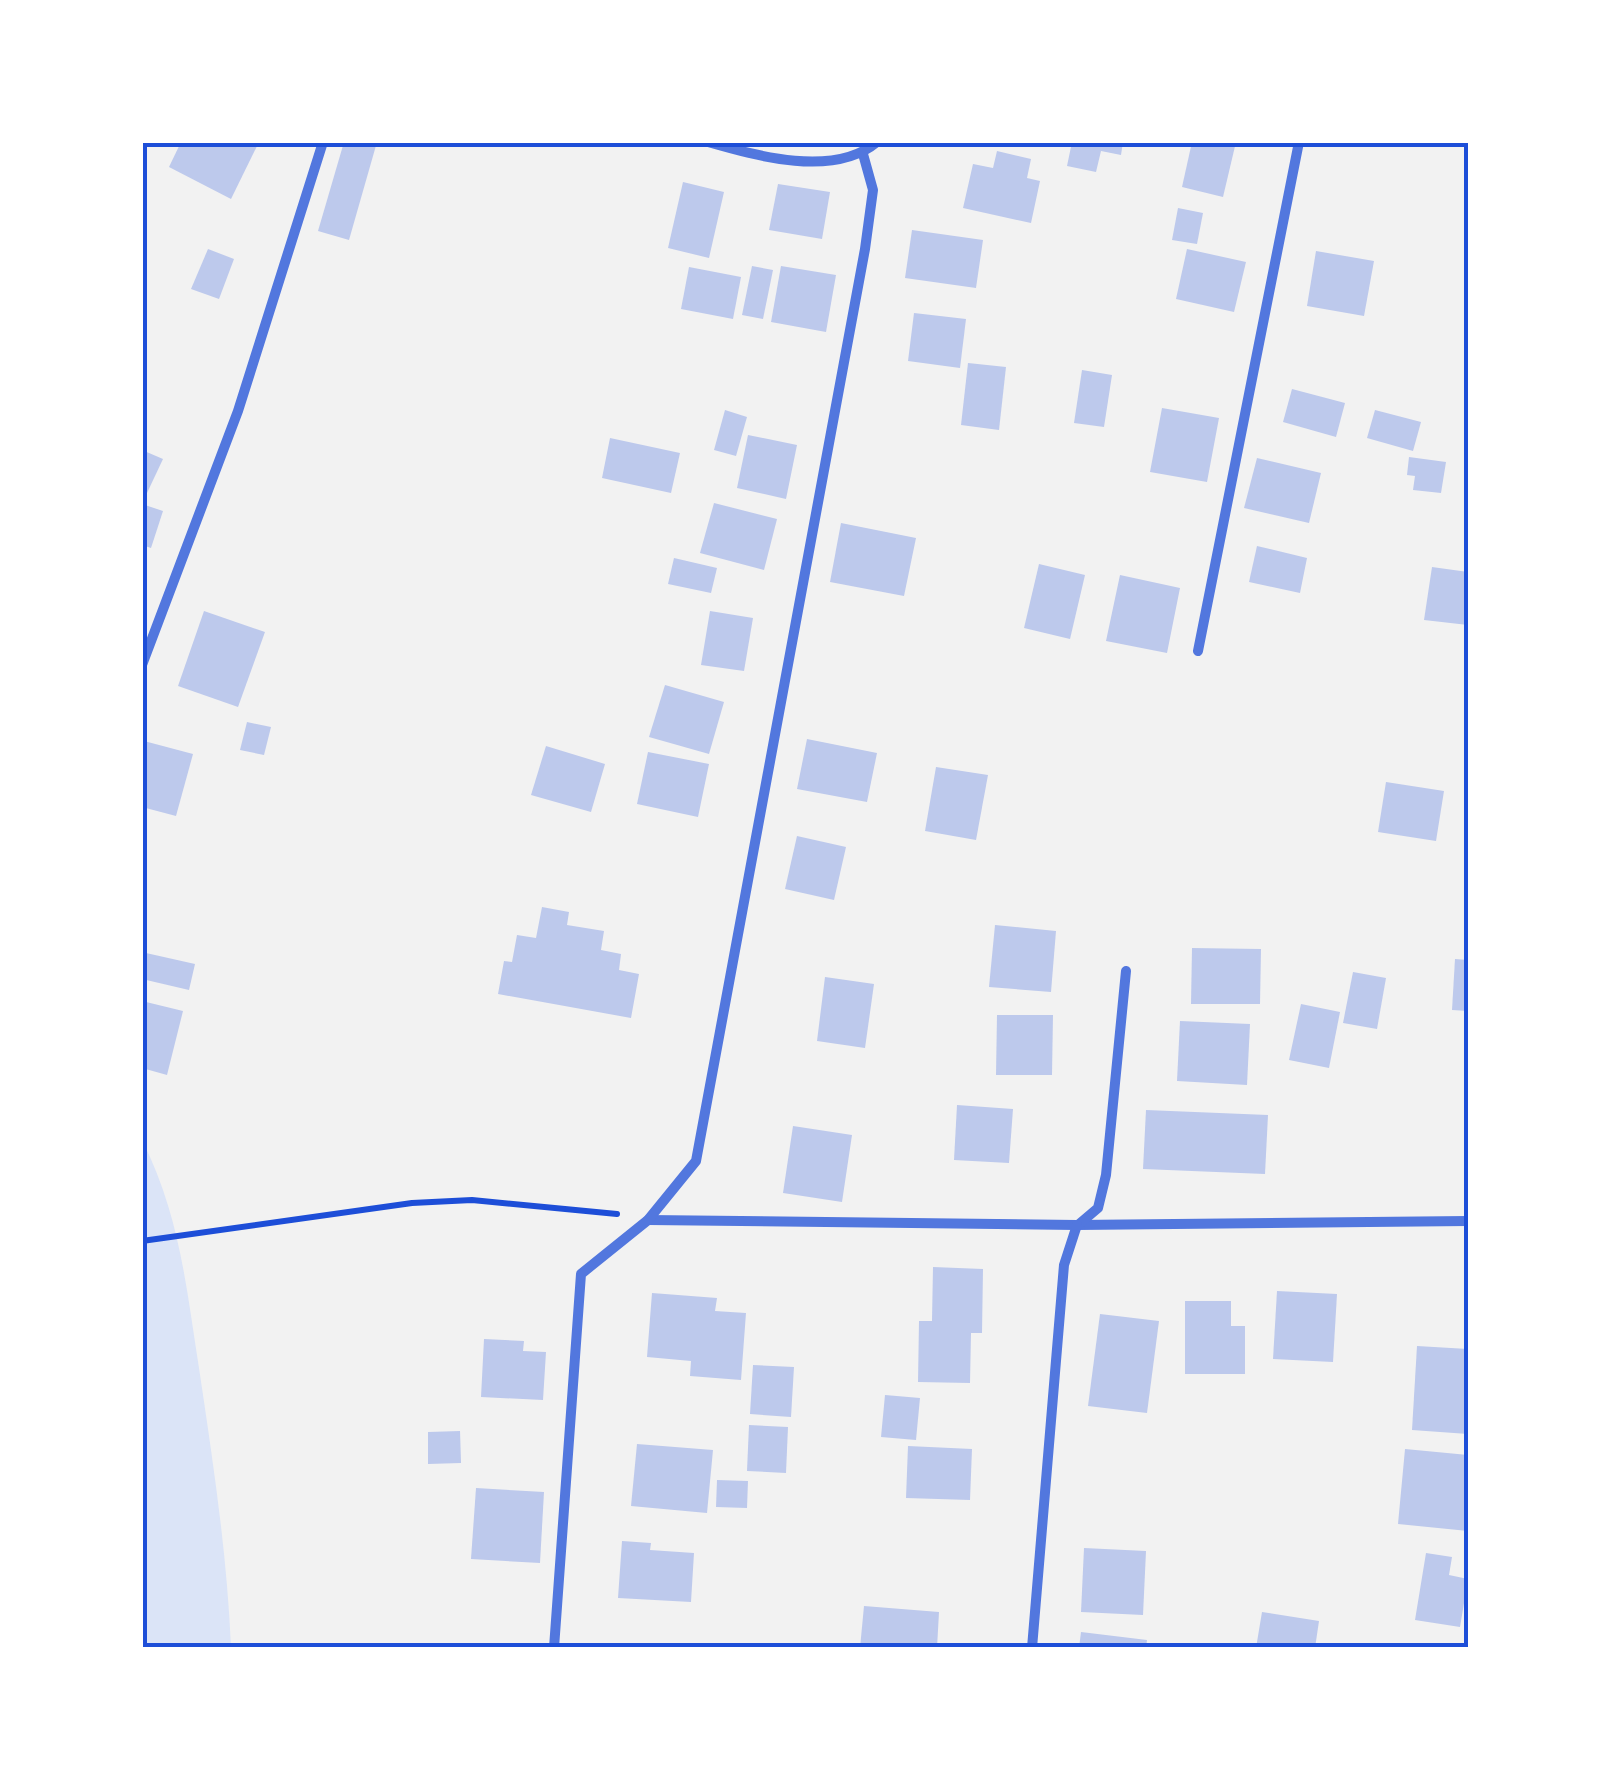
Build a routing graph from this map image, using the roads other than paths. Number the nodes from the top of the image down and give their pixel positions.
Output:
1 (323, 142) edge
2 (708, 142) edge
3 (877, 142) edge
4 (1300, 142) edge
5 (863, 154) junction
6 (1198, 651) dead end
7 (142, 665) edge
8 (1126, 971) dead end
9 (648, 1220) junction
10 (1468, 1221) edge
11 (1077, 1225) junction
12 (554, 1648) edge
13 (1032, 1648) edge

1 - 7 street
2 - 5 street
3 - 5 street
4 - 6 street
5 - 9 street
8 - 11 street
9 - 11 street
9 - 12 street
10 - 11 street
11 - 13 street

